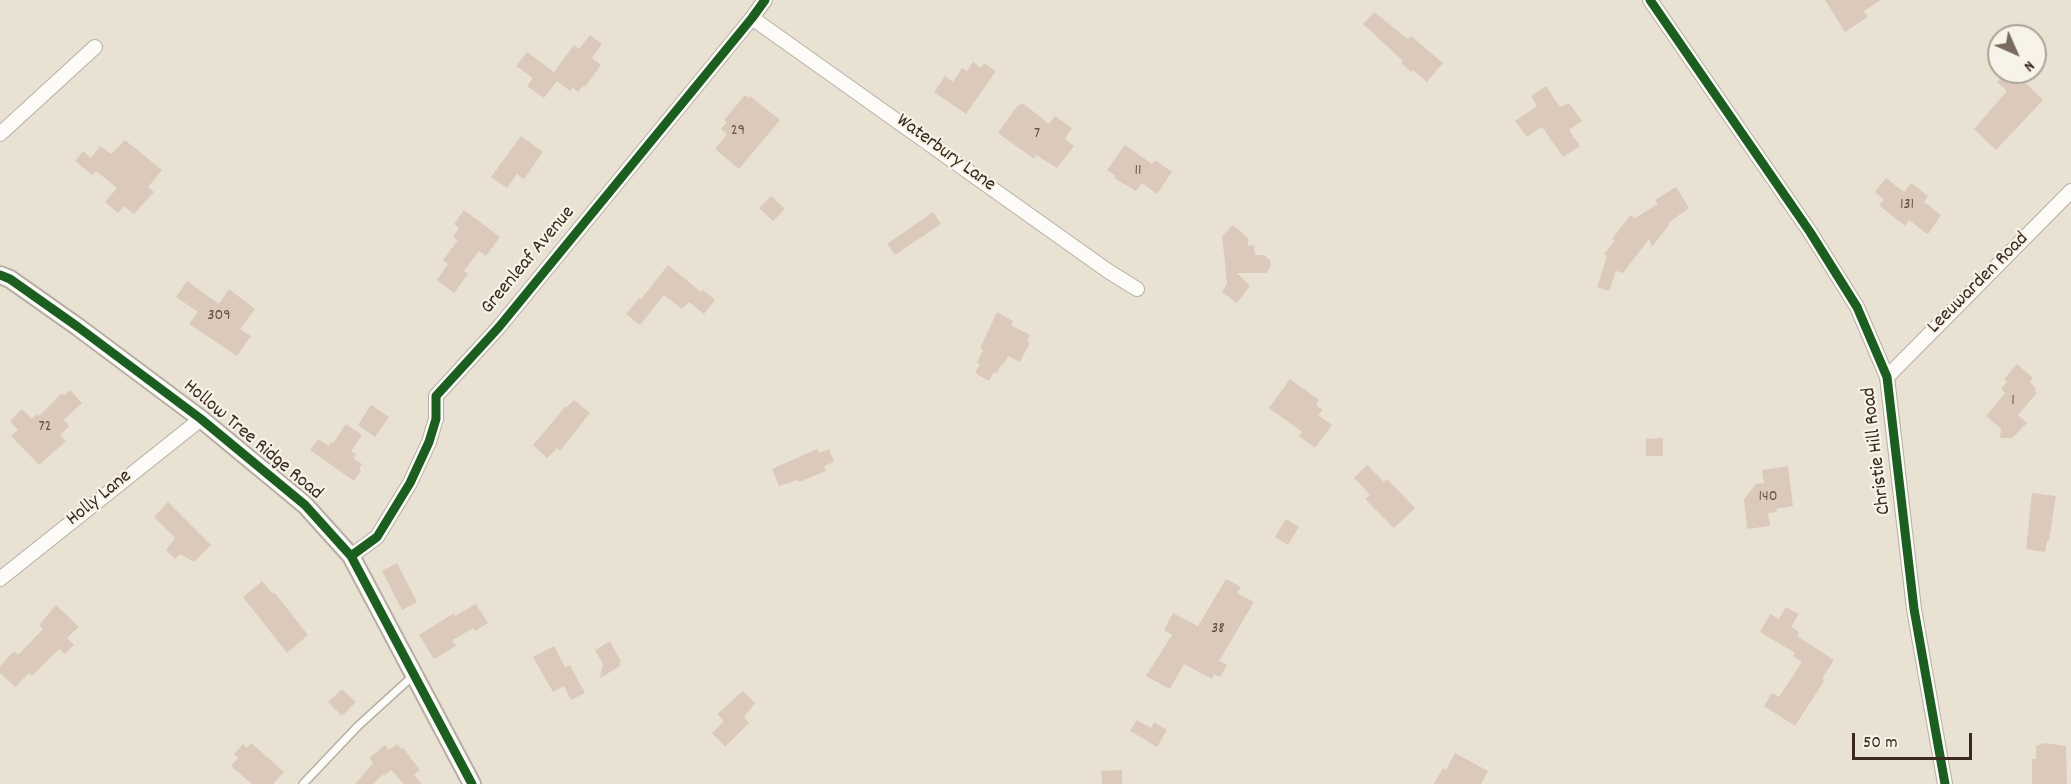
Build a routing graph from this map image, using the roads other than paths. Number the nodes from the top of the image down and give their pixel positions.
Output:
1 (765, 0) edge
2 (1650, 0) edge
3 (752, 18) junction
4 (95, 47) dead end
5 (0, 134) edge
6 (2071, 191) edge
7 (0, 275) edge
8 (1137, 289) dead end
9 (1887, 377) junction
10 (201, 419) junction
11 (351, 556) junction
12 (0, 579) edge
13 (414, 675) junction
14 (303, 784) edge
15 (472, 784) edge
16 (1945, 784) edge

1 - 3 street, Greenleaf Avenue
2 - 9 street, Christie Hill Road
3 - 8 street, Waterbury Lane
3 - 11 street, Greenleaf Avenue
4 - 5 street
6 - 9 street, Leeuwarden Road
7 - 10 street, Hollow Tree Ridge Road
9 - 16 street, Christie Hill Road
10 - 11 street, Hollow Tree Ridge Road
10 - 12 street, Holly Lane
11 - 13 street, Hollow Tree Ridge Road
13 - 14 lane
13 - 15 street, Hollow Tree Ridge Road

